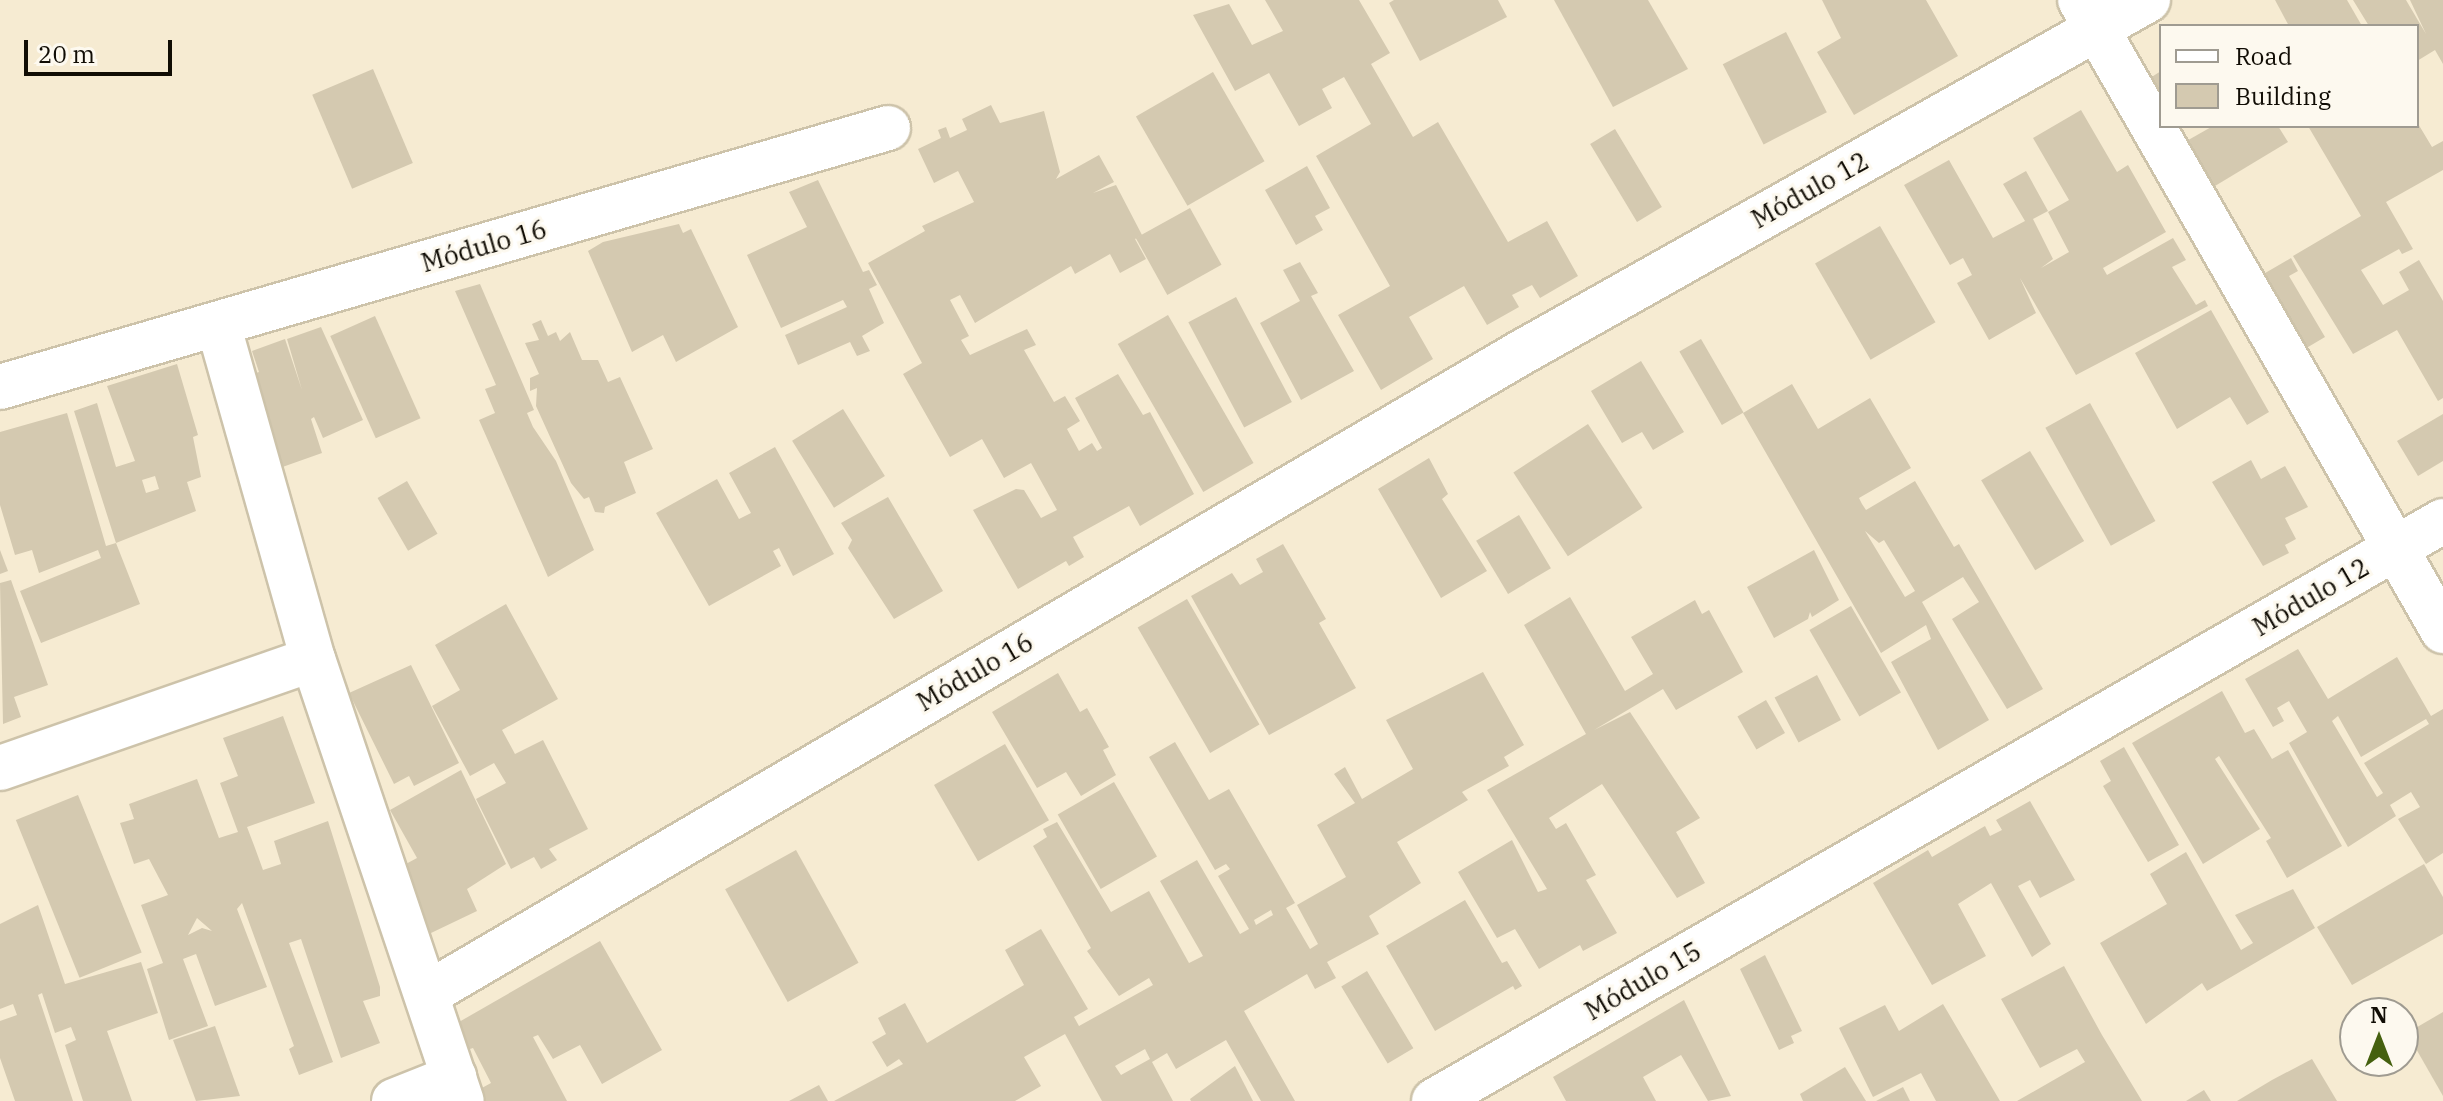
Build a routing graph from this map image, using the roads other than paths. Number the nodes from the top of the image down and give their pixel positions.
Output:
1 (2148, 0) edge
2 (2088, 14) edge
3 (888, 128) dead end
4 (218, 324) junction
5 (1524, 351) joint
6 (0, 387) edge
7 (2443, 521) edge
8 (2395, 549) junction
9 (2443, 631) edge
10 (313, 659) junction
11 (0, 768) edge
12 (1853, 860) joint
13 (427, 994) junction
14 (458, 1089) edge
15 (394, 1101) edge
16 (1434, 1101) edge

1 - 2 street, Módulo 12
2 - 5 street, Módulo 12
2 - 8 street
3 - 4 street, Módulo 16
4 - 6 street, Módulo 16
4 - 10 street
5 - 13 street, Módulo 16
7 - 8 street, Módulo 12
8 - 9 street
8 - 12 street, Módulo 12
10 - 11 street
10 - 13 street
12 - 16 street, Módulo 15
13 - 14 street
14 - 15 street

